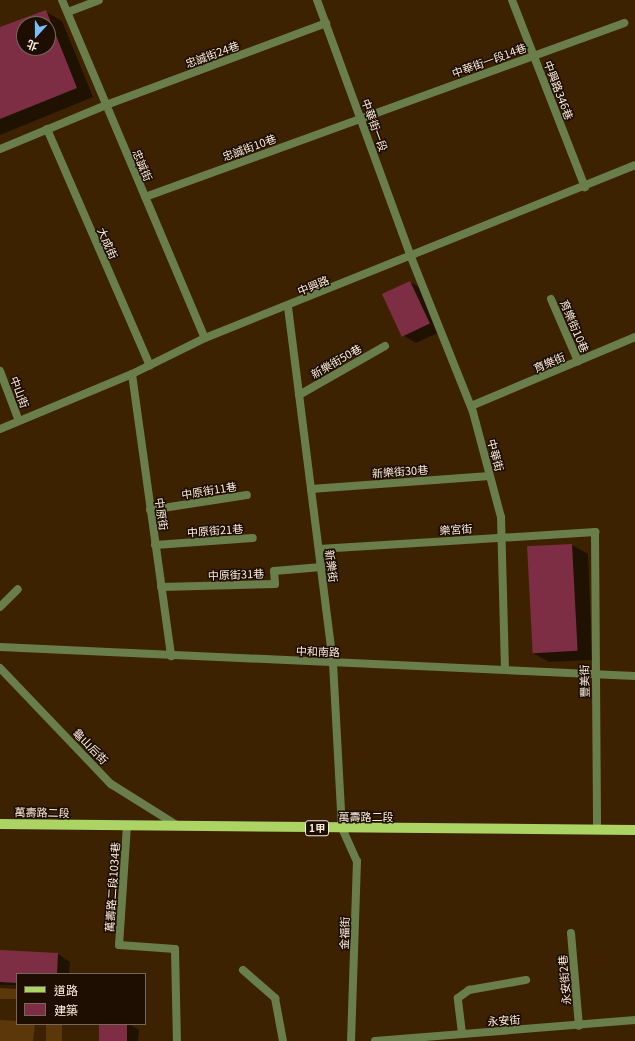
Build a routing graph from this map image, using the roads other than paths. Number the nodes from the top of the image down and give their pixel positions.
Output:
1 (62, 0) edge
2 (99, 0) edge
3 (318, 0) edge
4 (512, 0) edge
5 (68, 12) junction
6 (326, 23) junction
7 (624, 23) dead end
8 (534, 55) junction
9 (106, 105) junction
10 (361, 118) junction
11 (47, 129) junction
12 (0, 149) edge
13 (635, 165) edge
14 (585, 187) junction
15 (145, 197) junction
16 (411, 257) junction
17 (551, 299) dead end
18 (288, 307) junction
19 (635, 337) edge
20 (205, 338) junction
21 (384, 346) dead end
22 (578, 361) junction
23 (150, 366) junction
24 (0, 371) edge
25 (132, 374) junction
26 (299, 395) junction
27 (471, 406) junction
28 (19, 421) junction
29 (0, 429) edge
30 (490, 476) junction
31 (311, 489) junction
32 (247, 495) dead end
33 (150, 510) junction
34 (595, 532) joint
35 (501, 537) junction
36 (253, 538) dead end
37 (155, 545) junction
38 (319, 549) junction
39 (322, 567) junction
40 (161, 587) junction
41 (18, 589) dead end
42 (0, 607) edge
43 (0, 647) edge
44 (171, 656) junction
45 (333, 662) junction
46 (0, 668) edge
47 (505, 670) junction
48 (595, 672) junction
49 (635, 676) edge
50 (0, 824) edge
51 (127, 825) junction
52 (178, 826) junction
53 (342, 828) junction
54 (597, 829) junction
55 (635, 830) edge
56 (571, 933) dead end
57 (243, 970) dead end
58 (526, 980) dead end
59 (635, 1020) edge
60 (579, 1026) junction
61 (462, 1033) junction
62 (177, 1041) edge
63 (283, 1041) edge
64 (351, 1041) edge
65 (375, 1041) edge

1 - 5 street, 忠誠街
2 - 5 street
3 - 6 street, 中華街一段
4 - 8 street, 中興路346巷
5 - 9 street, 忠誠街
6 - 9 street, 忠誠街24巷
6 - 10 street, 中華街一段
7 - 8 street, 中華街一段14巷
8 - 10 street, 中華街一段14巷
8 - 14 street, 中興路346巷
9 - 11 street, 忠誠街24巷
9 - 15 street, 忠誠街
10 - 15 street, 忠誠街10巷
10 - 16 street, 中華街一段
11 - 12 street, 忠誠街24巷
11 - 23 street, 大成街
13 - 14 street, 中興路
14 - 16 street, 中興路
15 - 20 street, 忠誠街
16 - 18 street, 中興路
16 - 27 street, 中華街
17 - 22 street, 育樂街10巷
18 - 20 street, 中興路
18 - 26 street, 新樂街
19 - 22 street, 育樂街
20 - 23 street, 中興路
21 - 26 street, 新樂街50巷
22 - 27 street, 育樂街
23 - 25 street, 中興路
24 - 28 street, 中山街
25 - 28 street, 中興路
25 - 33 street, 中原街
26 - 31 street, 新樂街
27 - 30 street, 中華街
28 - 29 street, 中興路
30 - 31 street, 新樂街30巷
30 - 35 street, 中華街
31 - 38 street, 新樂街
32 - 33 street, 中原街11巷
33 - 37 street, 中原街
34 - 35 street, 樂宮街
34 - 48 street, 豐美街
35 - 38 street, 樂宮街
35 - 47 street, 中華街
36 - 37 street, 中原街21巷
37 - 40 street, 中原街
38 - 39 street, 新樂街
39 - 40 street, 中原街31巷
39 - 45 street, 新樂街
40 - 44 street, 中原街
41 - 42 street
43 - 44 street, 中和南路
44 - 45 street, 中和南路
45 - 47 street, 中和南路
45 - 53 street, 新樂街
46 - 52 street, 龜山后街
47 - 48 street, 中和南路
48 - 49 street, 中和南路
48 - 54 street, 豐美街
50 - 51 main road, 萬壽路二段 / 1甲
51 - 52 main road, 萬壽路二段 / 1甲
51 - 62 street, 萬壽路二段1034巷
52 - 53 main road, 萬壽路二段 / 1甲
53 - 54 main road, 萬壽路二段 / 1甲
53 - 64 street, 金福街
54 - 55 main road, 萬壽路二段 / 1甲
56 - 60 street, 永安街2巷
57 - 63 street
58 - 61 street
59 - 60 street, 永安街
60 - 61 street, 永安街
61 - 65 street, 永安街

